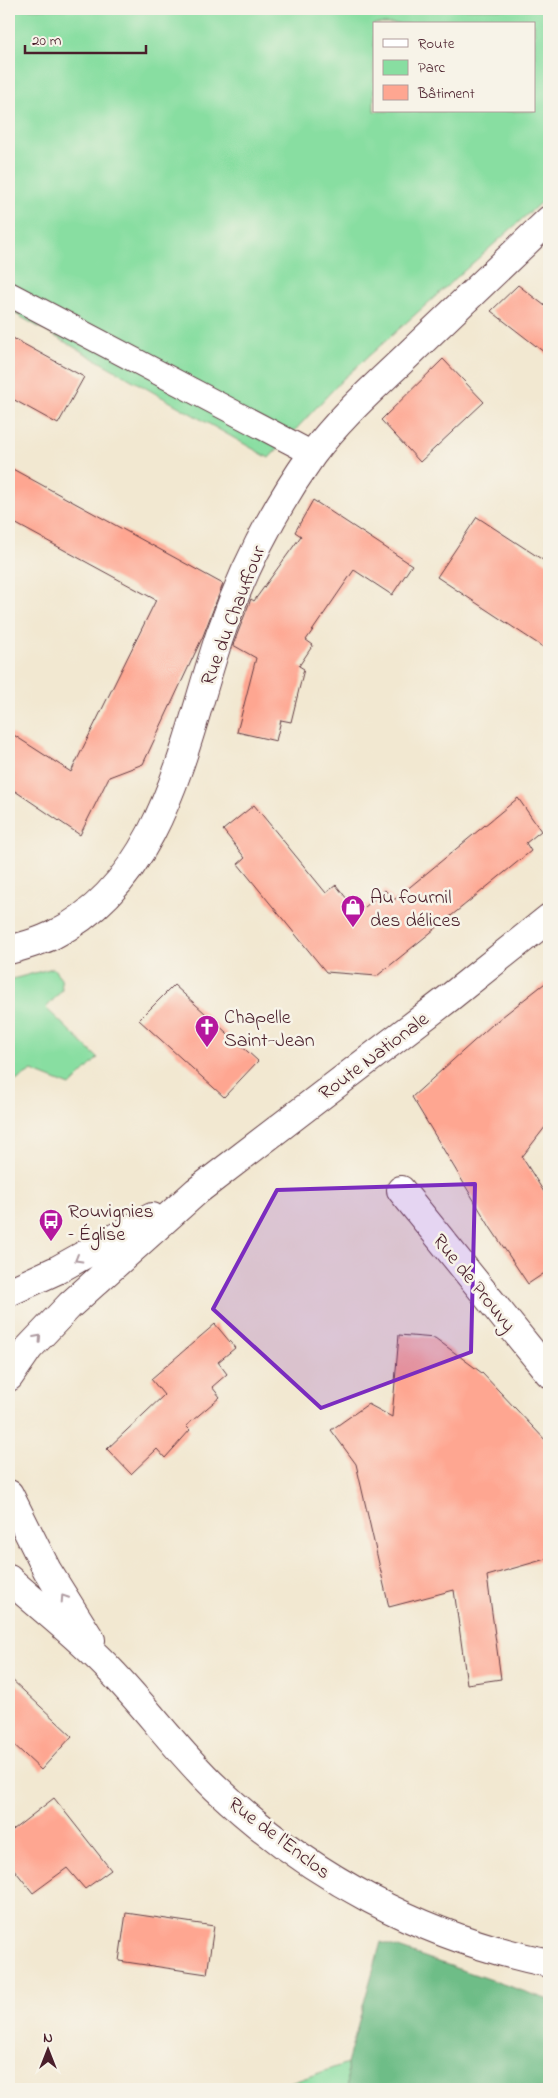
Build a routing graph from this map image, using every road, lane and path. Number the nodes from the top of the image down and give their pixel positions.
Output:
1 (549, 220) edge
2 (9, 294) edge
3 (313, 454) junction
4 (549, 918) edge
5 (9, 950) edge
6 (401, 1190) dead end
7 (197, 1191) junction
8 (9, 1292) edge
9 (549, 1373) edge
10 (9, 1377) edge
11 (9, 1494) edge
12 (9, 1579) edge
13 (109, 1669) junction
14 (549, 1963) edge

1 - 3 street, Rue du Chauffour
2 - 3 lane
3 - 5 street, Rue du Chauffour
4 - 7 street, Route Nationale
6 - 9 street, Rue de Prouvy
7 -> 8 street, Route Nationale
10 -> 7 street, Route Nationale
13 -> 11 street, Rue de l'Enclos
12 - 13 street, Rue de l'Enclos
13 - 14 street, Rue de l'Enclos

